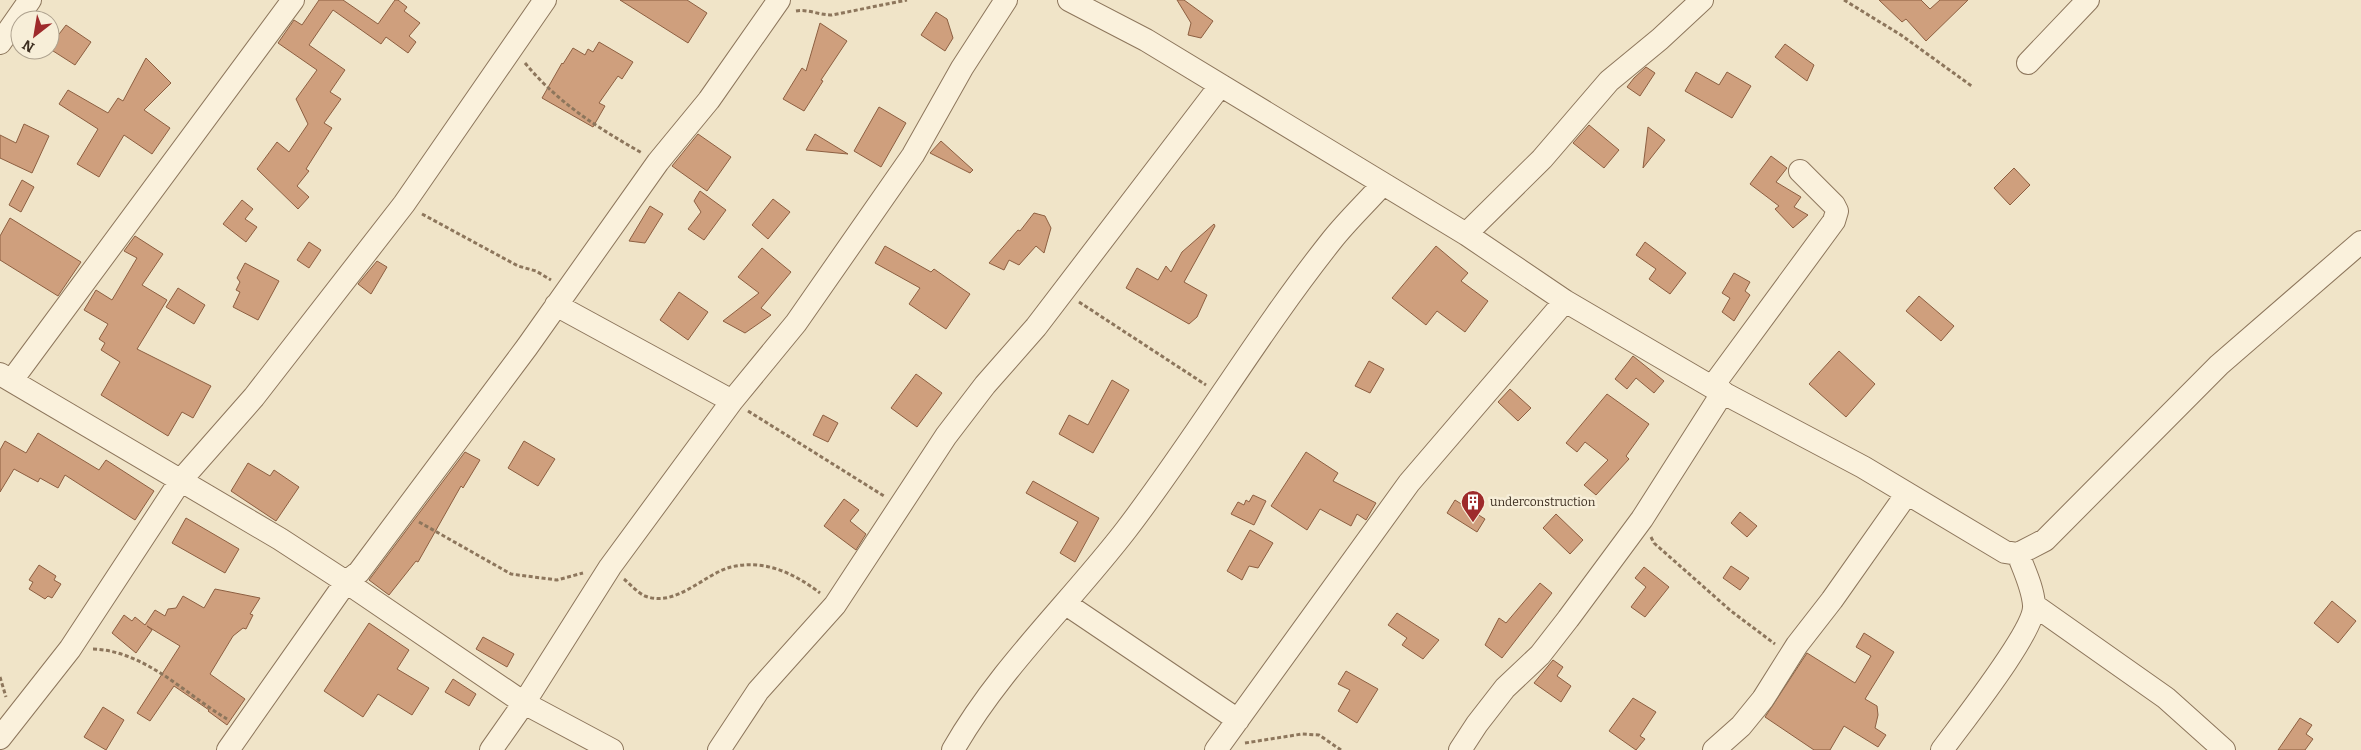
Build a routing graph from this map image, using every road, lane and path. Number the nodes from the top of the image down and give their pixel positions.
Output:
1 (30, 0) edge
2 (293, 0) edge
3 (545, 0) edge
4 (907, 0) edge
5 (1006, 0) edge
6 (1069, 0) edge
7 (1702, 0) edge
8 (1844, 0) edge
9 (2088, 0) edge
10 (786, 6) edge
11 (0, 43) edge
12 (513, 47) junction
13 (2028, 63) dead end
14 (1220, 86) junction
15 (1973, 88) dead end
16 (658, 162) junction
17 (1800, 171) dead end
18 (1383, 184) junction
19 (404, 204) junction
20 (1466, 234) junction
21 (2361, 242) edge
22 (1062, 291) junction
23 (561, 299) junction
24 (1565, 301) junction
25 (6, 377) edge
26 (1718, 389) junction
27 (1221, 394) junction
28 (732, 401) junction
29 (181, 480) junction
30 (1906, 495) junction
31 (900, 506) junction
32 (404, 513) junction
33 (1642, 519) junction
34 (2018, 554) junction
35 (610, 567) junction
36 (346, 582) junction
37 (835, 604) junction
38 (1066, 604) junction
39 (2034, 605) junction
40 (70, 649) junction
41 (1790, 655) junction
42 (524, 703) junction
43 (1238, 720) junction
44 (243, 729) junction
45 (0, 738) edge
46 (1219, 746) edge
47 (228, 750) edge
48 (491, 750) edge
49 (612, 750) edge
50 (719, 750) edge
51 (953, 750) edge
52 (1341, 750) edge
53 (1460, 750) edge
54 (1714, 750) edge
55 (1942, 750) edge
56 (2224, 750) edge

1 - 11 street
2 - 25 street
3 - 12 street
4 - 10 path
5 - 28 street
6 - 14 street
7 - 20 street
8 - 15 path
9 - 13 street
10 - 16 street
12 - 16 path
12 - 19 street
14 - 18 street
14 - 22 street
16 - 23 street
17 - 26 street
18 - 20 street
18 - 27 street
19 - 23 path
19 - 29 street
20 - 24 street
21 - 34 street
22 - 27 path
22 - 31 street
23 - 28 street
23 - 32 street
24 - 26 street
24 - 43 street
25 - 29 street
26 - 30 street
26 - 33 street
27 - 38 street
28 - 31 path
28 - 35 street
29 - 36 street
29 - 40 street
30 - 34 street
30 - 41 street
31 - 37 street
32 - 35 path
32 - 36 street
33 - 41 path
33 - 53 street
34 - 39 street
35 - 37 path
35 - 42 street
36 - 42 street
36 - 44 street
37 - 50 street
38 - 43 street
38 - 51 street
39 - 55 street
39 - 56 street
40 - 44 path
40 - 45 street
41 - 54 street
42 - 48 street
42 - 49 street
43 - 46 street
44 - 47 street
46 - 52 path

